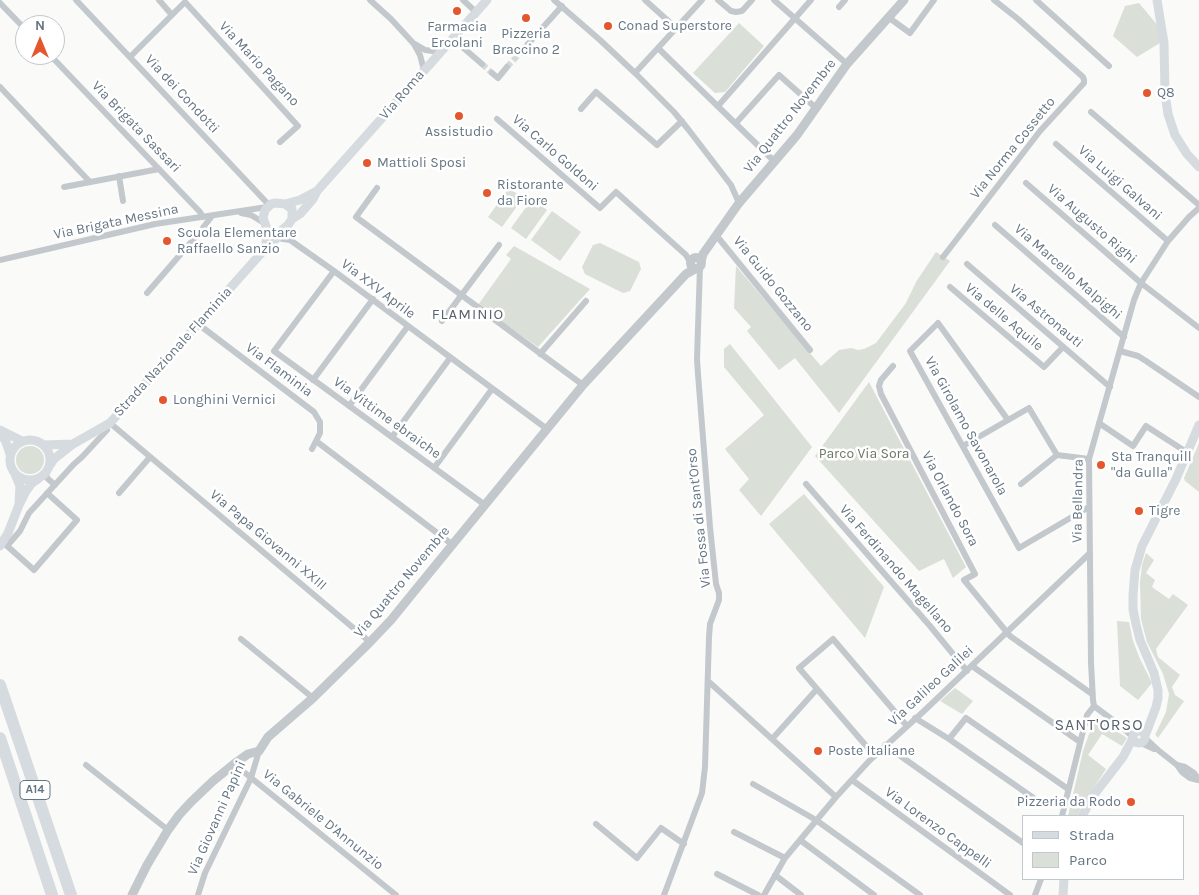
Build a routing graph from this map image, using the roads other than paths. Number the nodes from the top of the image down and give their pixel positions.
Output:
1 (76, 0) edge
2 (159, 0) edge
3 (194, 0) edge
4 (370, 0) edge
5 (463, 0) edge
6 (487, 0) edge
7 (554, 0) edge
8 (645, 0) edge
9 (702, 0) edge
10 (718, 0) edge
11 (752, 0) edge
12 (774, 0) edge
13 (811, 0) edge
14 (845, 0) edge
15 (904, 0) edge
16 (934, 0) edge
17 (994, 0) edge
18 (1036, 0) edge
19 (1157, 0) edge
20 (0, 3) edge
21 (186, 4) junction
22 (562, 6) junction
23 (839, 7) dead end
24 (476, 12) junction
25 (172, 14) junction
26 (888, 17) junction
27 (795, 18) junction
28 (15, 19) edge
29 (676, 28) junction
30 (452, 38) junction
31 (528, 44) tunnel mouth
32 (658, 48) junction
33 (422, 52) junction
34 (440, 52) junction
35 (130, 57) junction
36 (432, 61) junction
37 (482, 64) tunnel mouth
38 (847, 64) junction
39 (60, 65) edge
40 (1109, 66) dead end
41 (507, 67) tunnel mouth
42 (424, 70) junction
43 (492, 73) dead end
44 (635, 73) junction
45 (0, 87) edge
46 (718, 106) junction
47 (816, 108) junction
48 (581, 109) dead end
49 (1091, 112) dead end
50 (497, 119) dead end
51 (682, 121) junction
52 (736, 124) junction
53 (280, 142) dead end
54 (1056, 144) dead end
55 (775, 162) junction
56 (1199, 167) edge
57 (159, 168) junction
58 (119, 176) junction
59 (90, 182) junction
60 (1026, 183) dead end
61 (64, 187) dead end
62 (377, 188) dead end
63 (317, 191) junction
64 (742, 200) junction
65 (123, 201) dead end
66 (285, 204) junction
67 (268, 206) junction
68 (1199, 206) edge
69 (237, 212) junction
70 (212, 216) junction
71 (203, 217) junction
72 (292, 218) junction
73 (265, 224) junction
74 (995, 225) dead end
75 (283, 228) junction
76 (716, 235) junction
77 (277, 238) junction
78 (290, 240) junction
79 (1168, 241) junction
80 (499, 245) dead end
81 (265, 249) junction
82 (944, 257) dead end
83 (0, 260) edge
84 (695, 262) junction
85 (966, 264) dead end
86 (334, 271) junction
87 (1141, 283) junction
88 (950, 287) dead end
89 (147, 292) dead end
90 (461, 296) junction
91 (372, 299) junction
92 (586, 301) dead end
93 (442, 321) dead end
94 (198, 324) junction
95 (408, 326) junction
96 (1199, 328) edge
97 (1124, 337) junction
98 (1063, 346) junction
99 (810, 350) dead end
100 (1120, 350) junction
101 (540, 354) junction
102 (450, 358) junction
103 (893, 366) dead end
104 (313, 380) junction
105 (582, 384) junction
106 (1110, 387) junction
107 (492, 389) junction
108 (1199, 397) edge
109 (349, 406) junction
110 (1008, 420) junction
111 (1099, 423) junction
112 (1199, 425) edge
113 (109, 427) junction
114 (547, 429) junction
115 (0, 431) edge
116 (392, 437) junction
117 (22, 441) junction
118 (316, 441) junction
119 (44, 444) junction
120 (74, 444) junction
121 (963, 446) junction
122 (312, 449) dead end
123 (1188, 453) junction
124 (10, 454) junction
125 (1057, 455) junction
126 (150, 458) junction
127 (1089, 459) junction
128 (434, 468) junction
129 (14, 472) junction
130 (45, 473) junction
131 (806, 484) dead end
132 (1021, 484) dead end
133 (55, 485) junction
134 (47, 493) junction
135 (119, 493) dead end
136 (19, 505) junction
137 (485, 505) junction
138 (1089, 508) junction
139 (3, 545) edge
140 (453, 545) junction
141 (1090, 553) junction
142 (1007, 632) junction
143 (241, 639) dead end
144 (370, 642) junction
145 (969, 668) junction
146 (708, 681) junction
147 (0, 685) edge
148 (817, 689) junction
149 (1092, 694) junction
150 (313, 698) junction
151 (1094, 706) junction
152 (915, 718) junction
153 (907, 726) junction
154 (1139, 737) junction
155 (0, 738) edge
156 (772, 739) junction
157 (949, 739) junction
158 (1080, 742) junction
159 (885, 745) junction
160 (259, 751) junction
161 (874, 755) junction
162 (234, 764) junction
163 (86, 765) dead end
164 (251, 778) junction
165 (852, 780) junction
166 (1199, 780) edge
167 (753, 784) dead end
168 (1068, 789) junction
169 (836, 797) junction
170 (1035, 799) dead end
171 (1062, 815) edge
172 (1083, 815) edge
173 (816, 820) junction
174 (596, 824) dead end
175 (168, 830) junction
176 (734, 832) dead end
177 (800, 840) junction
178 (1022, 842) edge
179 (684, 844) junction
180 (786, 858) junction
181 (717, 874) dead end
182 (775, 875) junction
183 (1041, 880) edge
184 (1064, 880) edge
185 (52, 895) edge
186 (71, 895) edge
187 (132, 895) edge
188 (198, 895) edge
189 (396, 895) edge
190 (664, 895) edge
191 (758, 895) edge
192 (764, 895) edge
193 (800, 895) edge
194 (874, 895) edge
195 (920, 895) edge
196 (1010, 895) edge
197 (1035, 895) edge
198 (1063, 895) edge

1 - 35 street, Via dei Condotti
2 - 25 street
3 - 21 street
4 - 33 street
5 - 24 street
6 - 24 main road, Via Roma
7 - 22 street
8 - 29 street
9 - 29 street
10 - 11 street
12 - 27 street
13 - 27 street
14 - 23 street
15 - 26 street, Via Quattro Novembre
16 - 26 street
17 - 82 street, Via Norma Cossetto
18 - 40 street
19 - 56 main road
20 - 28 street
21 - 25 street
21 - 53 street, Via Mario Pagano
22 - 31 street
22 - 44 street
24 - 30 main road, Via Roma
25 - 35 street
26 - 38 street, Via Quattro Novembre
27 - 38 street
27 - 46 street
29 - 32 street
30 - 34 main road, Via Roma
30 - 37 street
32 - 44 street
32 - 46 street
33 - 34 street
33 - 36 street
33 - 42 street
34 - 36 main road, Via Roma
35 - 67 street, Via dei Condotti
36 - 42 main road, Via Roma
38 - 47 street, Via Quattro Novembre
39 - 57 street, Via Brigata Sassari
41 - 43 street
42 - 63 main road, Via Roma
44 - 51 street
45 - 59 street
46 - 52 street
47 - 52 street
47 - 55 street, Via Quattro Novembre
48 - 51 street
49 - 68 street
50 - 84 street, Via Carlo Goldoni
51 - 64 street
52 - 55 street
54 - 79 street, Via Luigi Galvani
55 - 64 street, Via Quattro Novembre
57 - 58 street
57 - 71 street, Via Brigata Sassari
58 - 59 street
58 - 65 street
59 - 61 street
60 - 87 street, Via Augusto Righi
62 - 90 street
63 - 66 main road, Via Roma
63 - 72 main road, Via Roma
64 - 76 street, Via Quattro Novembre
66 - 67 main road
66 - 72 main road
67 - 69 street, Via Brigata Messina
67 - 73 main road
68 - 79 street, Via Bellandra
69 - 70 street, Via Brigata Messina
69 - 73 street, Via Brigata Messina
70 - 71 street, Via Brigata Messina
70 - 89 street
71 - 83 street, Via Brigata Messina
72 - 75 main road, Strada Nazionale Flaminia
73 - 75 main road
73 - 81 main road
74 - 97 street, Via Marcello Malpighi
75 - 77 main road, Strada Nazionale Flaminia
75 - 78 street, Via XXV Aprile
76 - 84 street, Via Quattro Novembre
76 - 99 street, Via Guido Gozzano
77 - 78 street, Via XXV Aprile
77 - 81 main road, Strada Nazionale Flaminia
78 - 86 street, Via XXV Aprile
79 - 87 street, Via Bellandra
80 - 90 street
81 - 94 main road, Strada Nazionale Flaminia
84 - 105 street, Via Quattro Novembre
84 - 146 street, Via Fossa di Sant'Orso
85 - 98 street, Via Astronauti
86 - 91 street, Via XXV Aprile
86 - 104 street, Via Vittime ebraiche
87 - 96 street, Via Augusto Righi
87 - 97 street, Via Bellandra
88 - 98 street, Via delle Aquile
90 - 93 street
90 - 101 street
91 - 95 street, Via XXV Aprile
91 - 104 street
92 - 101 street
94 - 113 main road, Strada Nazionale Flaminia
94 - 118 street, Via Flaminia
95 - 102 street, Via XXV Aprile
95 - 109 street
97 - 100 street, Via Bellandra
98 - 106 street, Via Astronauti
100 - 106 street, Via Bellandra
100 - 108 street
101 - 105 street
102 - 107 street, Via XXV Aprile
102 - 116 street
103 - 142 street, Via Orlando Sora
104 - 109 street, Via Vittime ebraiche
105 - 114 street, Via Quattro Novembre
106 - 111 street, Via Bellandra
107 - 114 street, Via XXV Aprile
107 - 128 street
109 - 116 street, Via Vittime ebraiche
110 - 121 street
110 - 121 street, Via Girolamo Savonarola
110 - 125 street
111 - 123 street
111 - 127 street, Via Bellandra
112 - 123 main road
113 - 120 main road, Strada Nazionale Flaminia
113 - 126 street, Via Papa Giovanni XXIII
113 - 133 street, Strada Nazionale Flaminia
114 - 137 street, Via Quattro Novembre
115 - 117 main road, Strada Nazionale Flaminia
115 - 124 main road, Strada Nazionale Flaminia
116 - 128 street, Via Vittime ebraiche
117 - 119 main road, Strada Nazionale Flaminia
117 - 124 main road
118 - 122 street, Via Flaminia
118 - 140 street
119 - 120 main road, Strada Nazionale Flaminia
119 - 130 main road
120 - 130 main road, Strada Nazionale Flaminia
121 - 138 street, Via Girolamo Savonarola
123 - 154 main road
124 - 129 main road, Strada Nazionale Flaminia
125 - 127 street
125 - 132 street
126 - 135 street
126 - 144 street, Via Papa Giovanni XXIII
127 - 138 street, Via Bellandra
128 - 137 street, Via Vittime ebraiche
129 - 130 main road
129 - 136 main road, Strada Nazionale Flaminia
130 - 133 street
130 - 136 main road, Strada Nazionale Flaminia
131 - 145 street, Via Ferdinando Magellano
133 - 134 street, Strada Nazionale Flaminia
134 - 139 street, Strada Nazionale Flaminia
134 - 139 street
136 - 139 main road, Strada Nazionale Flaminia
137 - 140 street, Via Quattro Novembre
138 - 141 street, Via Bellandra
140 - 144 street, Via Quattro Novembre
141 - 142 street, Via Galileo Galilei
141 - 149 street, Via Bellandra
142 - 145 street, Via Galileo Galilei
142 - 149 street
143 - 150 street
144 - 150 street, Via Quattro Novembre
145 - 152 street, Via Galileo Galilei
145 - 158 street, Via Ferdinando Magellano
146 - 156 street
146 - 179 street, Via Fossa di Sant'Orso
147 - 186 highway, A14
148 - 153 street
148 - 156 street
148 - 161 street
149 - 151 street, Via Bellandra
150 - 160 street, Via Quattro Novembre
151 - 154 street
151 - 158 street
152 - 153 street, Via Galileo Galilei
152 - 157 street
153 - 159 street, Via Galileo Galilei
154 - 166 street
154 - 172 main road
155 - 185 highway, A14
156 - 169 street
157 - 168 street
157 - 170 street
158 - 168 street
159 - 161 street, Via Galileo Galilei
159 - 178 street
160 - 162 street, Via Quattro Novembre
160 - 164 street, Via Giovanni Papini
161 - 165 street, Via Galileo Galilei
162 - 164 street, Via Gabriele D'Annunzio
162 - 175 street, Via Quattro Novembre
163 - 175 street
164 - 188 street, Via Giovanni Papini
164 - 189 street, Via Gabriele D'Annunzio
165 - 169 street, Via Galileo Galilei
165 - 196 street, Via Lorenzo Cappelli
167 - 173 street
168 - 171 street
169 - 173 street, Via Galileo Galilei
173 - 177 street, Via Galileo Galilei
173 - 195 street
174 - 179 street
175 - 187 street, Via Quattro Novembre
176 - 180 street
177 - 180 street, Via Galileo Galilei
177 - 194 street
179 - 190 street, Via Fossa di Sant'Orso
180 - 182 street, Via Galileo Galilei
181 - 191 street
182 - 192 street, Via Galileo Galilei
182 - 193 street
183 - 197 street
184 - 198 main road

